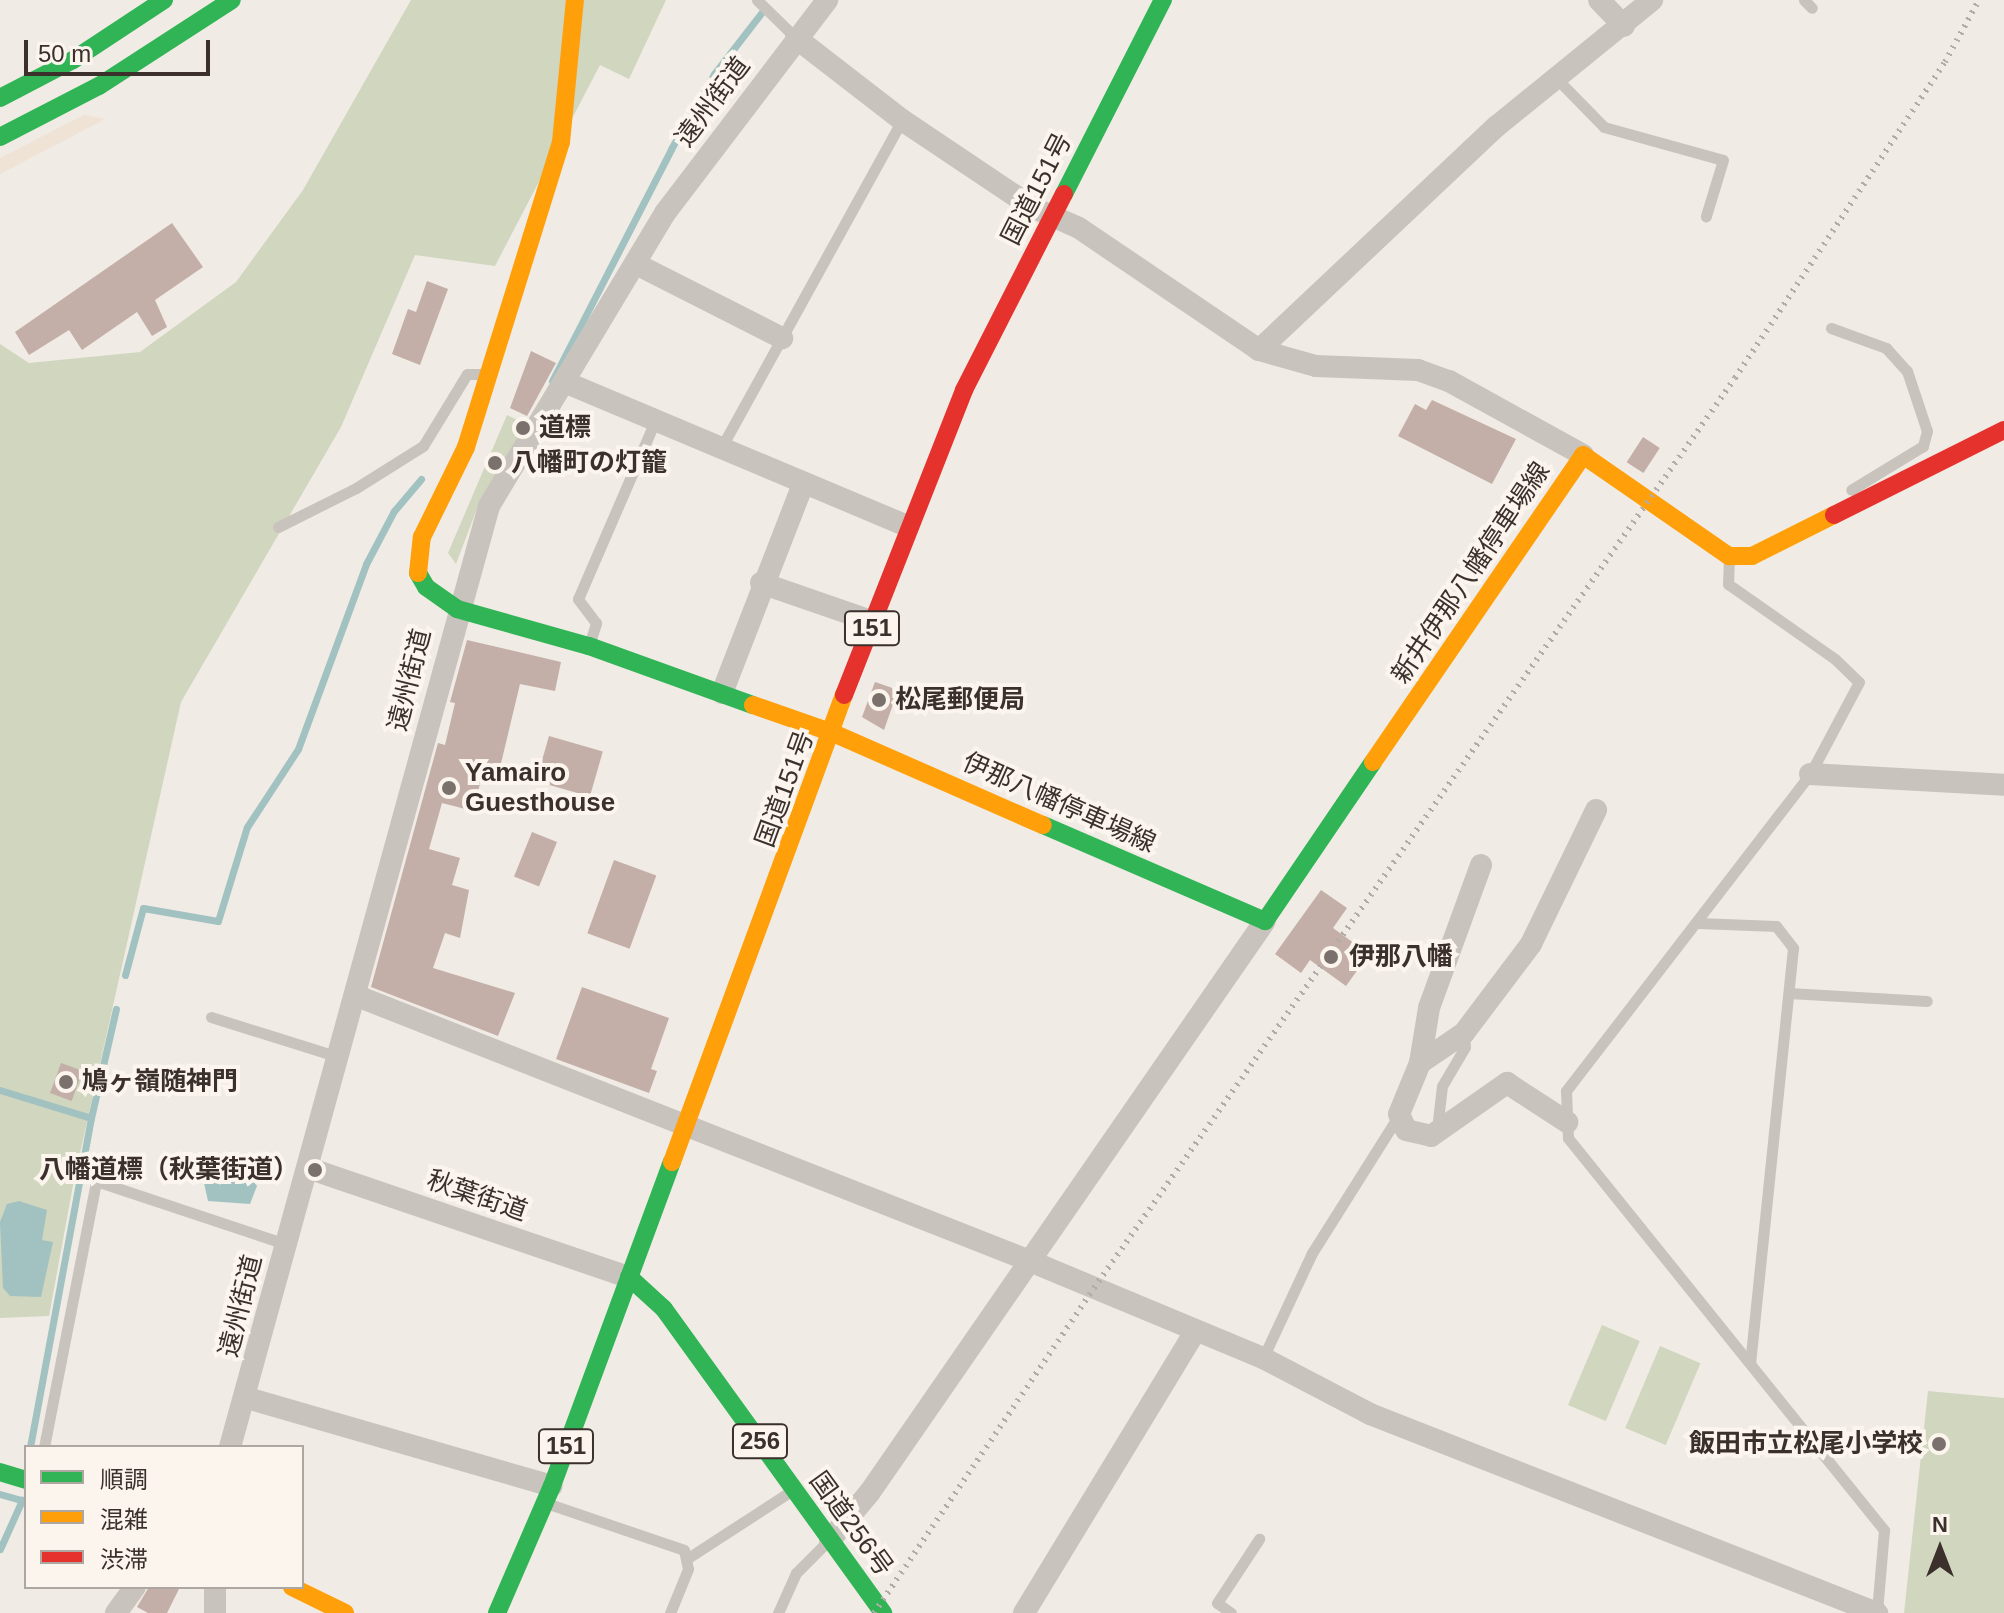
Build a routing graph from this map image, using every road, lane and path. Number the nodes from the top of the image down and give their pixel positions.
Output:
1 (164, 0) edge
2 (232, 0) edge
3 (575, 0) edge
4 (757, 0) edge
5 (827, 0) edge
6 (1163, 0) edge
7 (1599, 0) edge
8 (1652, 0) edge
9 (1624, 26) junction
10 (796, 38) junction
11 (1557, 79) junction
12 (0, 98) edge
13 (902, 120) junction
14 (0, 137) edge
15 (1706, 216) dead end
16 (1052, 218) junction
17 (636, 264) junction
18 (1831, 328) dead end
19 (782, 338) junction
20 (1259, 350) junction
21 (491, 374) junction
22 (567, 383) junction
23 (655, 421) junction
24 (2003, 433) edge
25 (721, 449) junction
26 (1583, 455) junction
27 (803, 484) junction
28 (1835, 516) junction
29 (907, 526) junction
30 (278, 527) dead end
31 (1729, 556) junction
32 (761, 583) junction
33 (457, 609) junction
34 (874, 622) junction
35 (589, 646) junction
36 (722, 693) junction
37 (833, 733) junction
38 (1810, 774) junction
39 (2004, 785) edge
40 (1596, 810) dead end
41 (1481, 865) dead end
42 (1265, 921) junction
43 (1698, 923) junction
44 (1789, 993) junction
45 (357, 996) junction
46 (1927, 1001) dead end
47 (211, 1017) dead end
48 (1464, 1033) junction
49 (340, 1057) junction
50 (1420, 1063) junction
51 (1399, 1114) junction
52 (1567, 1122) junction
53 (686, 1126) junction
54 (1437, 1133) junction
55 (308, 1168) junction
56 (285, 1244) junction
57 (1030, 1261) junction
58 (629, 1277) junction
59 (1195, 1332) junction
60 (1263, 1358) junction
61 (1750, 1362) junction
62 (247, 1398) junction
63 (44, 1445) edge
64 (231, 1445) edge
65 (0, 1472) edge
66 (24, 1479) edge
67 (795, 1489) junction
68 (548, 1494) junction
69 (1259, 1539) dead end
70 (830, 1540) junction
71 (688, 1558) junction
72 (134, 1589) edge
73 (215, 1589) edge
74 (296, 1589) edge
75 (1877, 1612) edge
76 (116, 1613) edge
77 (215, 1613) edge
78 (345, 1613) edge
79 (497, 1613) edge
80 (670, 1613) edge
81 (778, 1613) edge
82 (883, 1613) edge
83 (1024, 1613) edge
84 (1231, 1613) edge

1 - 12 main road
2 - 14 main road
3 - 21 main road
4 - 10 lane
5 - 10 street, 遠州街道
6 - 16 main road, 国道151号 / 151
7 - 9 street
8 - 9 street
9 - 11 street
10 - 13 street
10 - 17 street, 遠州街道
11 - 15 lane
11 - 20 street
13 - 16 street
13 - 19 lane
16 - 20 street
16 - 29 main road, 国道151号 / 151
17 - 19 street
17 - 22 street, 遠州街道
18 - 28 lane
19 - 25 lane
20 - 26 street
21 - 30 lane
21 - 33 main road
22 - 23 street
22 - 33 street, 遠州街道
23 - 25 street
23 - 35 lane
24 - 28 main road
25 - 27 street
26 - 31 main road, 新井伊那八幡停車場線
26 - 42 main road, 新井伊那八幡停車場線
27 - 29 street
27 - 32 street
28 - 31 main road
29 - 34 main road, 国道151号 / 151
31 - 38 lane
32 - 34 street
32 - 36 street
33 - 35 main road, 伊那八幡停車場線
33 - 45 street, 遠州街道
34 - 37 main road, 国道151号 / 151
35 - 36 main road, 伊那八幡停車場線
36 - 37 main road, 伊那八幡停車場線
37 - 42 main road, 伊那八幡停車場線
37 - 53 main road, 国道151号 / 151
38 - 39 street
38 - 43 lane
40 - 48 street
41 - 50 street
42 - 57 street
43 - 44 lane
43 - 52 lane
44 - 46 lane
44 - 61 lane
45 - 49 street, 遠州街道
45 - 53 street
47 - 49 lane
48 - 50 street
48 - 54 lane
49 - 55 street, 遠州街道
50 - 51 street
51 - 54 street
51 - 60 lane
52 - 54 street
52 - 61 lane
53 - 57 street
53 - 58 main road, 国道151号 / 151
55 - 56 street, 遠州街道
55 - 58 street, 秋葉街道
56 - 62 street, 遠州街道
56 - 63 lane
57 - 59 street
57 - 70 street
58 - 67 main road, 国道256号 / 256
58 - 68 main road, 国道151号 / 151
59 - 60 street
59 - 83 street
60 - 75 street
61 - 75 lane
62 - 64 street, 遠州街道
62 - 68 street
65 - 66 main road
67 - 70 main road, 国道256号 / 256
67 - 71 lane
68 - 71 lane
68 - 79 main road, 国道151号 / 151
69 - 84 lane
70 - 81 lane
70 - 82 main road, 国道256号 / 256
71 - 80 lane
72 - 76 street
73 - 77 street
74 - 78 main road

